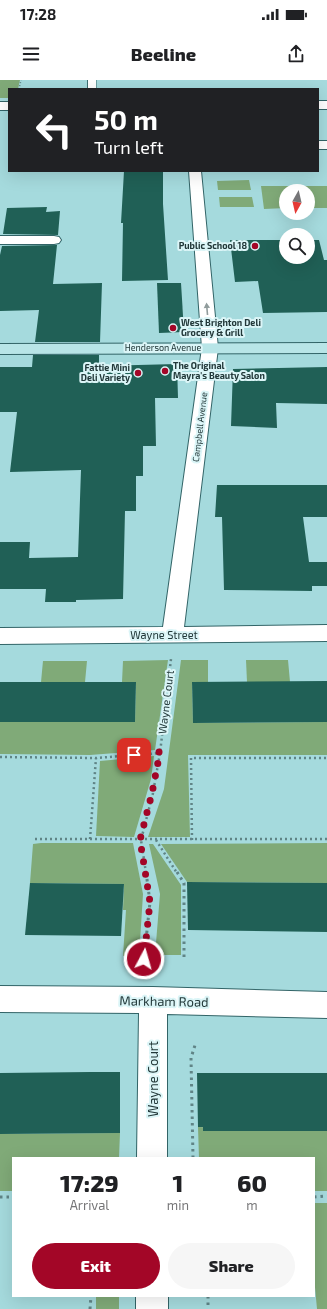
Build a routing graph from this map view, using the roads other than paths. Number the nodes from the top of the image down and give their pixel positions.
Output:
1 (195, 172) edge
2 (0, 240) edge
3 (54, 240) dead end
4 (210, 348) junction
5 (327, 348) edge
6 (0, 349) edge
7 (327, 633) edge
8 (172, 635) junction
9 (0, 636) edge
10 (0, 999) edge
11 (153, 1000) junction
12 (327, 1005) edge
13 (152, 1157) edge
14 (152, 1297) edge
15 (152, 1309) edge

4 -> 1 street, Campbell Avenue
2 - 3 street
4 - 5 street, Henderson Avenue
4 - 6 street, Henderson Avenue
4 - 8 street, Campbell Avenue
7 - 8 street, Wayne Street
8 - 9 street, Wayne Street
10 - 11 street, Markham Road
11 - 12 street, Markham Road
11 - 13 street, Wayne Court
14 - 15 street

